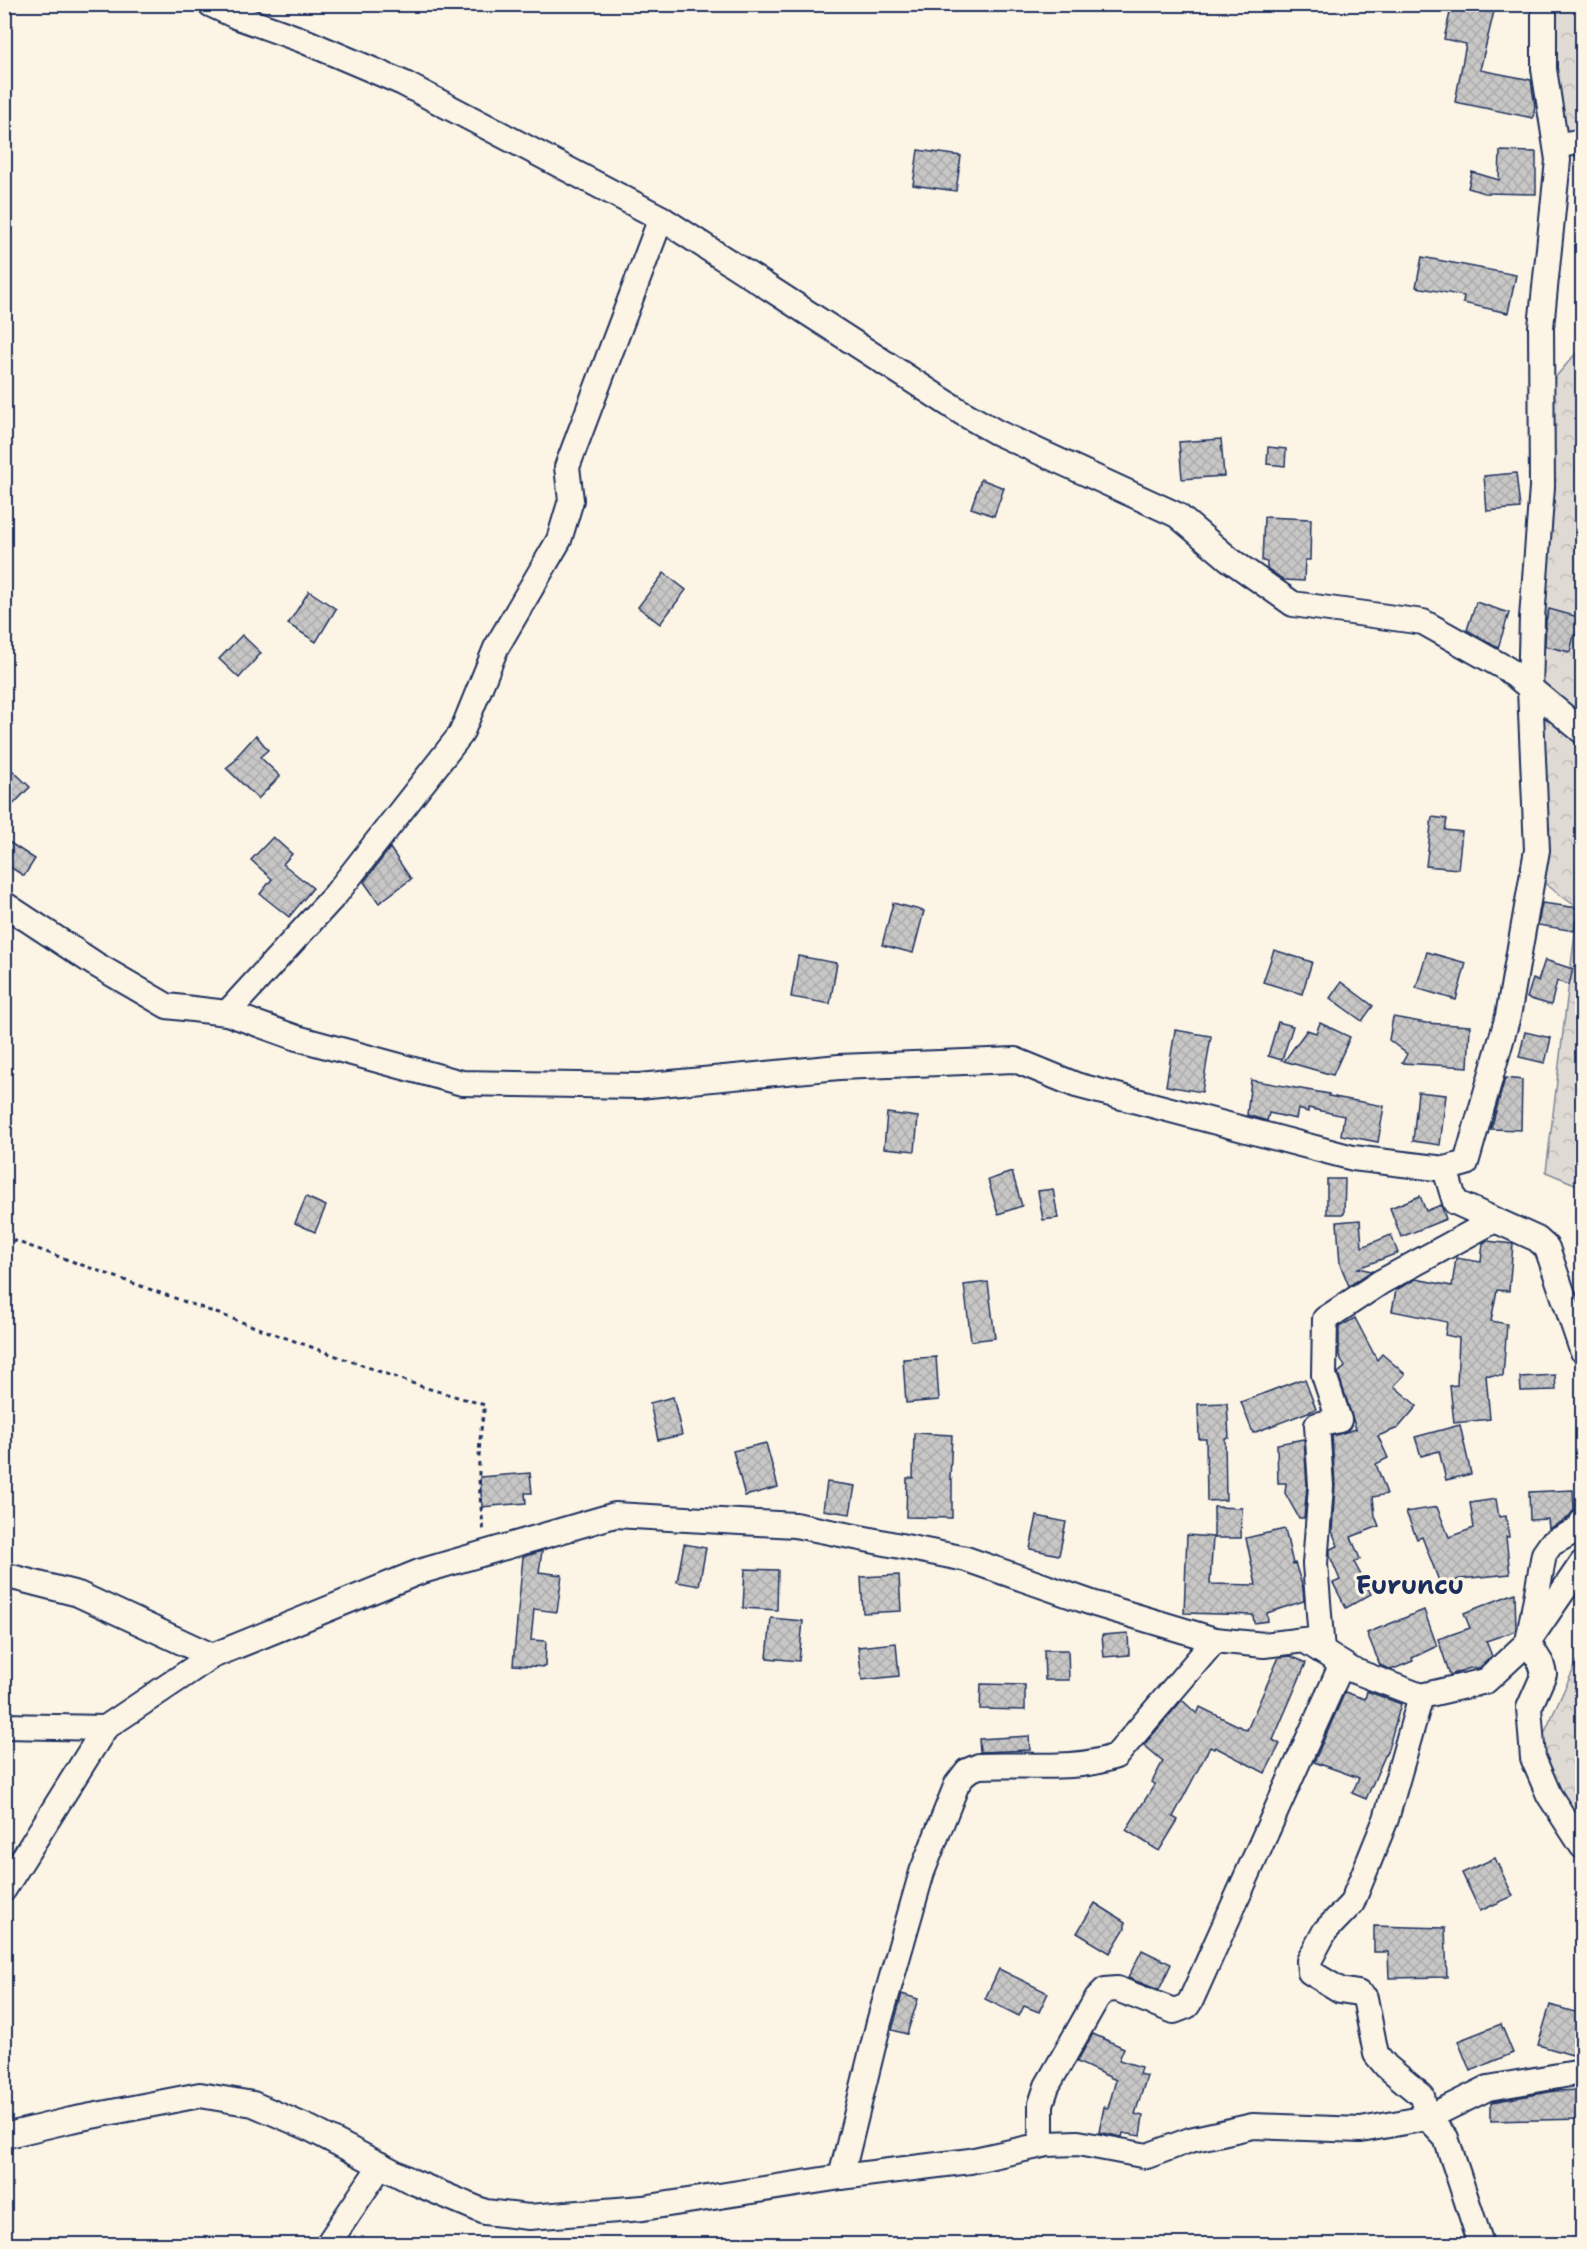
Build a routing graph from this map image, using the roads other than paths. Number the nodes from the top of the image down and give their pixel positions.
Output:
1 (210, 4) edge
2 (1544, 4) edge
3 (1582, 142) edge
4 (1556, 145) junction
5 (661, 218) junction
6 (1530, 690) junction
7 (1582, 731) edge
8 (4, 904) edge
9 (227, 1013) junction
10 (1445, 1169) junction
11 (1495, 1220) junction
12 (1582, 1350) edge
13 (1582, 1522) edge
14 (1582, 1563) edge
15 (4, 1575) edge
16 (1215, 1640) junction
17 (1528, 1642) junction
18 (1322, 1651) junction
19 (212, 1656) junction
20 (1342, 1664) junction
21 (1421, 1696) junction
22 (4, 1726) edge
23 (105, 1728) junction
24 (1582, 1846) edge
25 (4, 1889) edge
26 (1582, 2072) edge
27 (1427, 2118) junction
28 (4, 2136) edge
29 (1041, 2145) junction
30 (381, 2165) junction
31 (841, 2177) junction
32 (328, 2244) edge
33 (1480, 2244) edge

1 - 5 street
2 - 4 street
3 - 4 street
4 - 6 street
5 - 6 street
5 - 9 street
6 - 7 street
6 - 10 street
8 - 9 street
9 - 10 street
10 - 11 street
11 - 12 street
11 - 18 street
13 - 17 street
14 - 17 street
15 - 19 street
16 - 18 street
16 - 19 street
16 - 31 street
17 - 21 street
17 - 24 street
18 - 20 street
19 - 23 street
20 - 21 street
20 - 29 street
21 - 27 street
22 - 23 street
23 - 25 street
26 - 27 street
27 - 29 street
27 - 33 street
28 - 30 street
29 - 31 street
30 - 31 street
30 - 32 street

